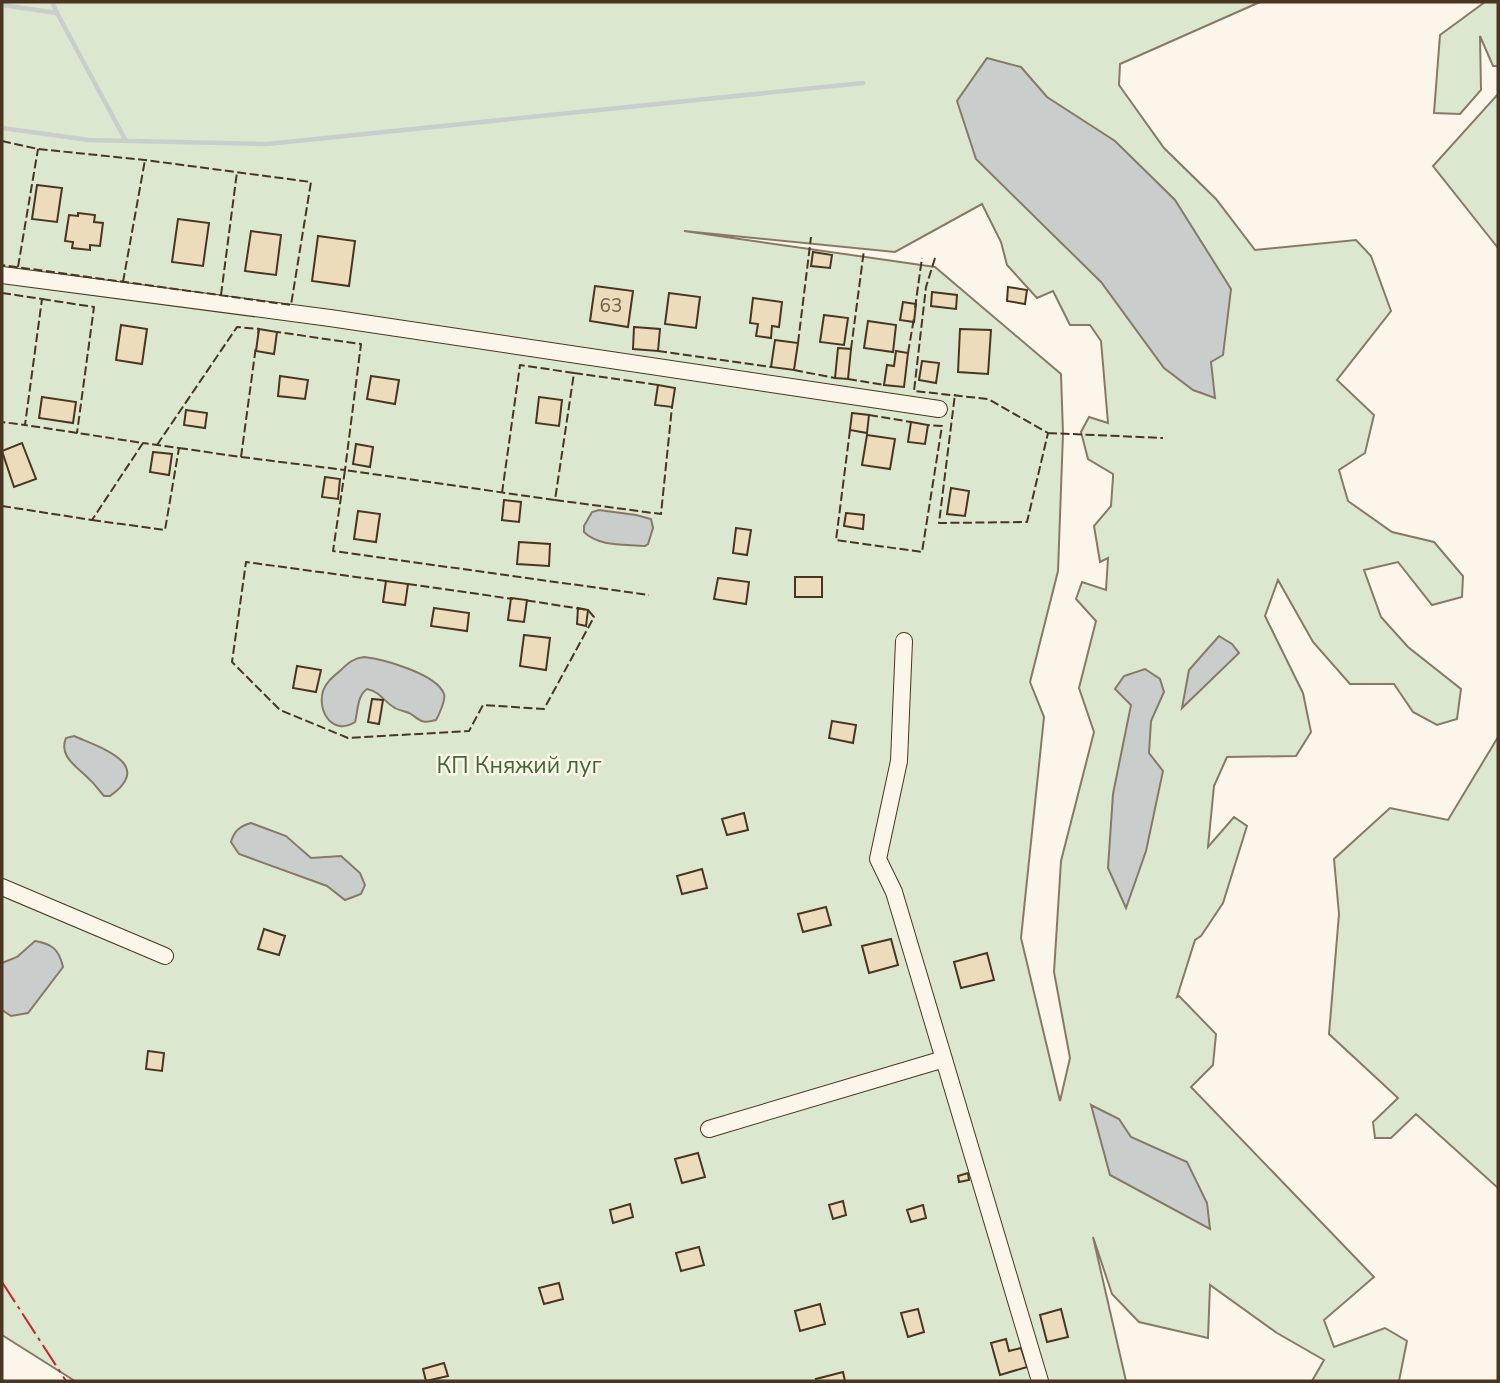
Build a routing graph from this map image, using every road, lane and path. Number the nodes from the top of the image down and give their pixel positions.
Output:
1 (2, 275) edge
2 (939, 408) dead end
3 (904, 641) dead end
4 (2, 887) edge
5 (165, 956) dead end
6 (944, 1059) junction
7 (709, 1129) dead end
8 (1040, 1381) edge

1 - 2 street
3 - 6 street
4 - 5 street
6 - 7 street
6 - 8 street

